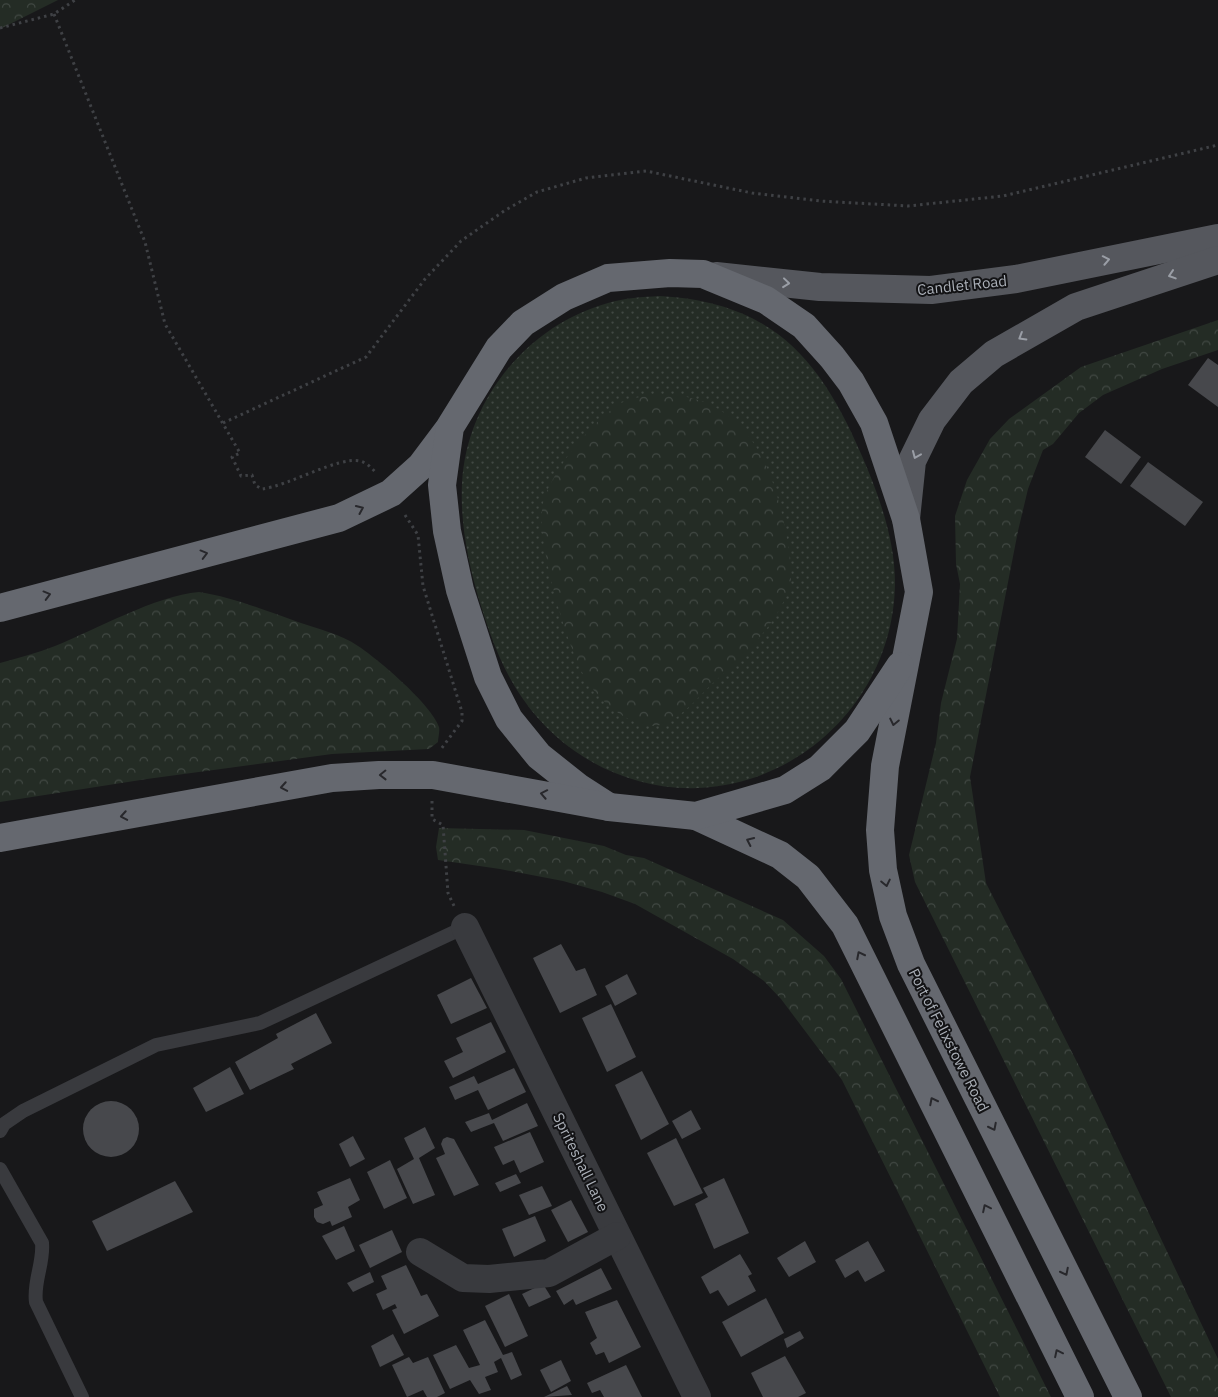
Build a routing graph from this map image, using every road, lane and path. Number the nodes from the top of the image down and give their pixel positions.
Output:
1 (75, 0) edge
2 (54, 14) junction
3 (0, 28) edge
4 (1218, 145) edge
5 (1218, 238) edge
6 (1218, 260) edge
7 (702, 274) junction
8 (224, 423) junction
9 (450, 427) junction
10 (391, 493) junction
11 (906, 519) junction
12 (0, 608) edge
13 (906, 657) junction
14 (433, 775) junction
15 (609, 807) junction
16 (696, 816) junction
17 (0, 838) edge
18 (465, 927) junction
19 (0, 1131) edge
20 (0, 1169) edge
21 (617, 1236) junction
22 (420, 1252) dead end
23 (82, 1397) edge
24 (697, 1397) edge
25 (1080, 1397) edge
26 (1128, 1397) edge

1 - 2 path
2 - 3 path
2 - 8 path
4 - 8 path
7 -> 5 main road, Candlet Road
6 -> 11 main road
7 - 9 highway
7 - 11 highway, Port of Felixstowe Road
8 - 10 path
9 - 10 highway
9 - 15 highway
12 -> 10 highway
10 - 14 path
11 - 13 highway, Port of Felixstowe Road
13 - 16 highway
13 -> 26 highway, Port of Felixstowe Road
15 -> 14 highway
14 -> 17 highway
14 - 18 path
15 - 16 highway
25 -> 16 highway
18 - 19 lane
18 - 21 street, Spriteshall Lane
20 - 23 lane
21 - 22 street
21 - 24 street, Spriteshall Lane

